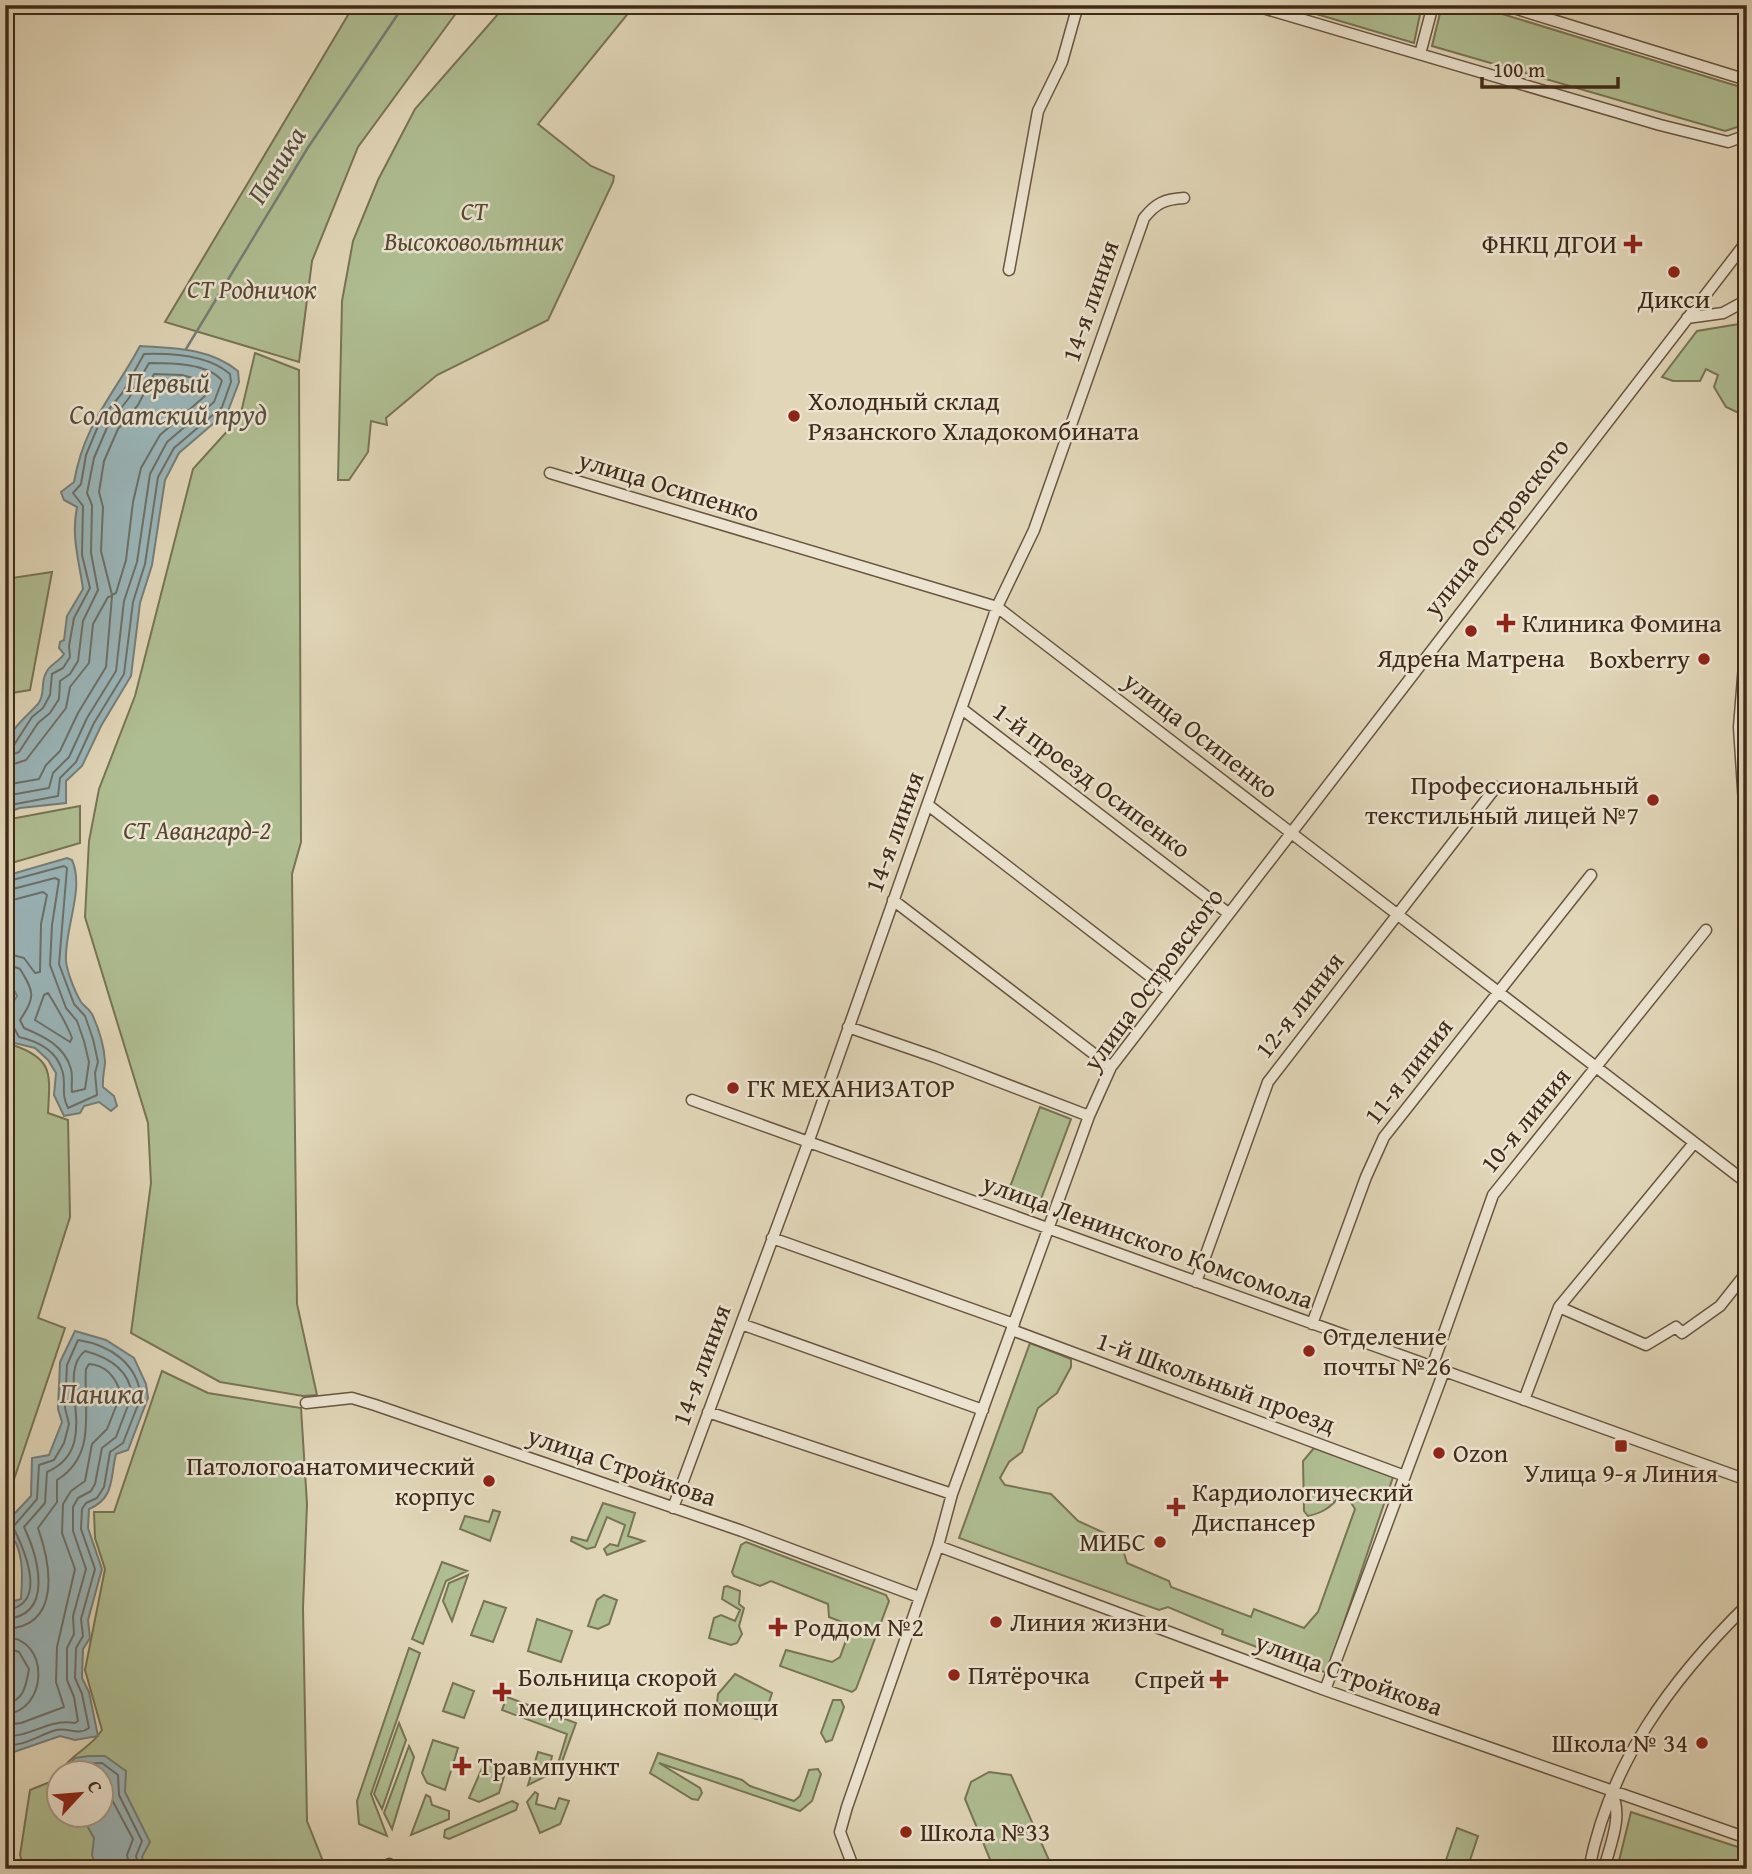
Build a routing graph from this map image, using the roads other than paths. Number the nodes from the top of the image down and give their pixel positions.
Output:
1 (1078, 5) edge
2 (1253, 5) edge
3 (1433, 5) edge
4 (1504, 5) edge
5 (1420, 54) junction
6 (1747, 80) edge
7 (1747, 135) edge
8 (1184, 198) dead end
9 (1747, 241) edge
10 (1009, 270) dead end
11 (1747, 300) edge
12 (1687, 318) junction
13 (550, 473) dead end
14 (997, 607) junction
15 (1747, 628) edge
16 (962, 709) junction
17 (1496, 787) dead end
18 (928, 805) junction
19 (1291, 833) junction
20 (1747, 850) edge
21 (1591, 875) dead end
22 (893, 901) junction
23 (1228, 913) junction
24 (1399, 914) junction
25 (1706, 930) dead end
26 (1168, 990) junction
27 (1499, 992) junction
28 (848, 1027) junction
29 (1111, 1067) junction
30 (1597, 1068) junction
31 (692, 1100) dead end
32 (1089, 1116) junction
33 (808, 1143) junction
34 (1694, 1143) junction
35 (1747, 1183) edge
36 (1048, 1229) junction
37 (772, 1238) junction
38 (1747, 1272) edge
39 (1196, 1282) junction
40 (1559, 1307) junction
41 (741, 1324) junction
42 (1312, 1324) junction
43 (1013, 1327) junction
44 (1432, 1367) junction
45 (1444, 1371) junction
46 (1524, 1400) junction
47 (306, 1403) dead end
48 (983, 1410) junction
49 (708, 1412) junction
50 (1405, 1476) junction
51 (1747, 1480) edge
52 (952, 1494) junction
53 (673, 1508) junction
54 (938, 1546) junction
55 (919, 1597) junction
56 (1747, 1605) edge
57 (1325, 1690) junction
58 (1611, 1792) junction
59 (1747, 1838) edge
60 (853, 1869) edge
61 (1590, 1869) edge
62 (1604, 1869) edge

1 - 10 street
2 - 5 street
3 - 5 street
4 - 6 street
5 - 7 street
8 - 14 street, 14-я линия
9 - 12 street, улица Островского
11 - 12 street
12 - 19 street, улица Островского
13 - 14 street, улица Осипенко
14 - 16 street, 14-я линия
14 - 19 street, улица Осипенко
15 - 20 street
16 - 18 street, 14-я линия
16 - 23 street, 1-й проезд Осипенко
17 - 24 street, 12-я линия
18 - 22 street, 14-я линия
18 - 26 street
19 - 23 street, улица Островского
19 - 24 street, улица Осипенко
21 - 27 street, 11-я линия
22 - 28 street, 14-я линия
22 - 29 street
23 - 26 street, улица Островского
24 - 27 street, улица Осипенко
24 - 39 street, 12-я линия
25 - 30 street, 10-я линия
26 - 29 street, улица Островского
27 - 30 street, улица Осипенко
27 - 42 street, 11-я линия
28 - 32 street
28 - 33 street, 14-я линия
29 - 32 street, улица Островского
30 - 34 street, улица Осипенко
30 - 44 street, 10-я линия
31 - 33 street, улица Ленинского Комсомола
32 - 36 street, улица Островского
33 - 36 street, улица Ленинского Комсомола
33 - 37 street, 14-я линия
34 - 35 street, улица Осипенко
34 - 40 street
36 - 39 street, улица Ленинского Комсомола
36 - 43 street, улица Островского
37 - 41 street, 14-я линия
37 - 43 street, 1-й Школьный проезд
38 - 40 street
39 - 42 street, улица Ленинского Комсомола
40 - 46 street
41 - 48 street
41 - 49 street, 14-я линия
42 - 44 street, улица Ленинского Комсомола
43 - 48 street, улица Островского
43 - 50 street, 1-й Школьный проезд
44 - 45 street, улица Ленинского Комсомола
45 - 46 street, улица Ленинского Комсомола
45 - 50 street
46 - 51 street, улица Ленинского Комсомола
47 - 53 street, улица Стройкова
48 - 52 street, улица Островского
49 - 52 street
49 - 53 street, 14-я линия
50 - 57 street
52 - 54 street, улица Островского
53 - 55 street, улица Стройкова
54 - 55 street, улица Островского
54 - 57 street, улица Стройкова
55 - 60 street, улица Островского
56 - 58 street
57 - 58 street, улица Стройкова
58 - 59 street, улица Стройкова
58 - 61 street
58 - 62 street

